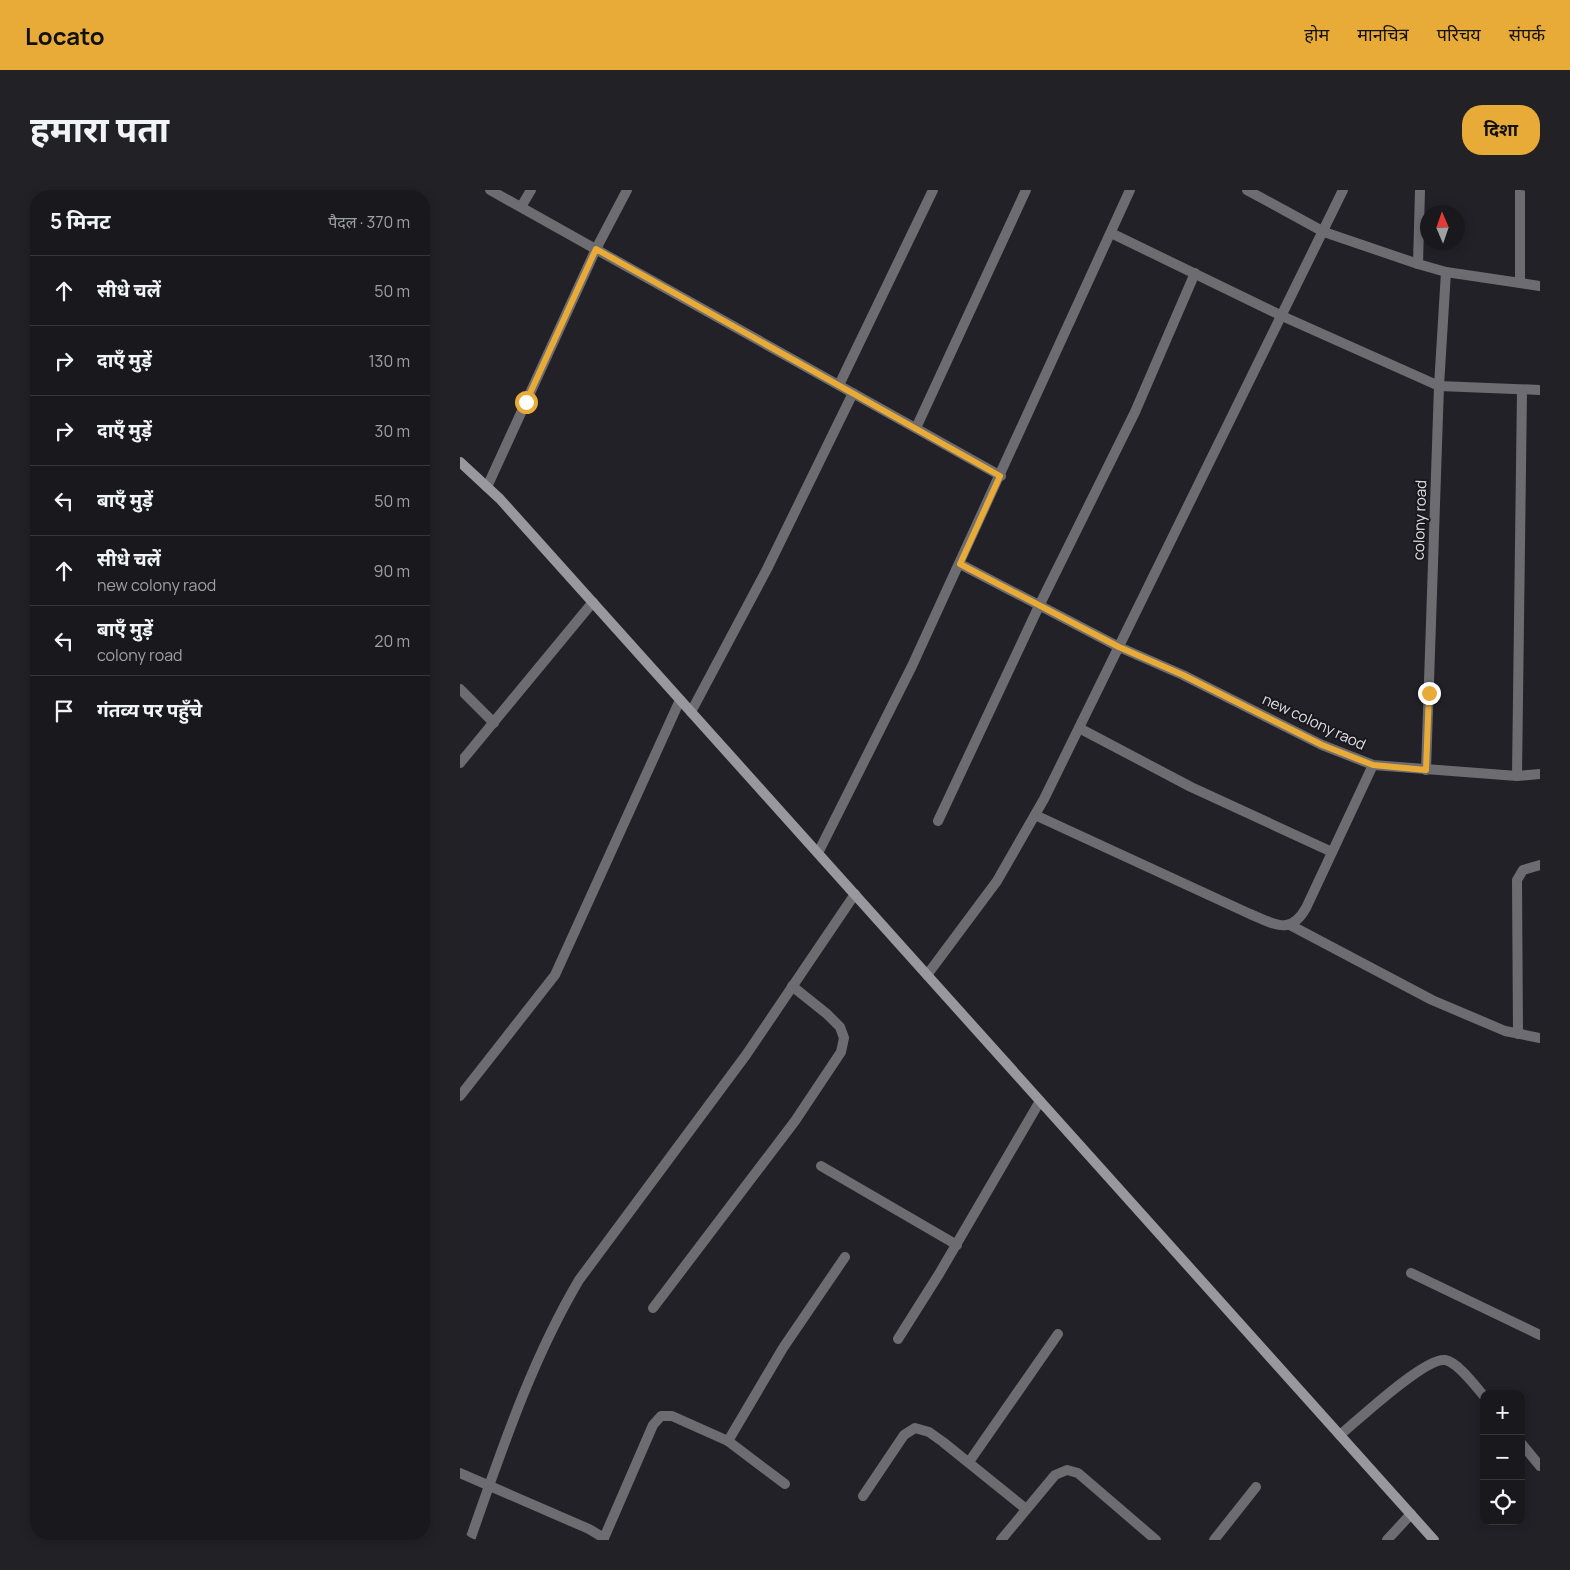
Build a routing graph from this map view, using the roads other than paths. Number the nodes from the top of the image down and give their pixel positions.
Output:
1 (490, 190) edge
2 (531, 190) edge
3 (627, 190) edge
4 (933, 190) edge
5 (1026, 190) edge
6 (1130, 190) edge
7 (1247, 190) edge
8 (1344, 190) edge
9 (1420, 190) edge
10 (1520, 190) edge
11 (521, 207) junction
12 (1111, 232) junction
13 (1324, 232) junction
14 (596, 249) junction
15 (1418, 264) junction
16 (1446, 272) junction
17 (1195, 274) junction
18 (1520, 283) junction
19 (1540, 286) edge
20 (1282, 316) junction
21 (839, 385) junction
22 (1440, 386) junction
23 (1522, 390) junction
24 (1540, 390) edge
25 (853, 393) junction
26 (916, 428) junction
27 (460, 462) edge
28 (1000, 476) junction
29 (487, 487) junction
30 (960, 564) junction
31 (593, 602) junction
32 (1039, 606) junction
33 (1119, 647) junction
34 (460, 689) edge
35 (680, 700) junction
36 (692, 712) junction
37 (494, 723) junction
38 (1079, 728) junction
39 (460, 763) edge
40 (1373, 765) junction
41 (1426, 770) junction
42 (1540, 774) edge
43 (1517, 776) junction
44 (1035, 815) junction
45 (938, 821) dead end
46 (1332, 852) junction
47 (818, 853) junction
48 (1540, 865) edge
49 (854, 894) junction
50 (1290, 925) junction
51 (927, 975) junction
52 (792, 986) junction
53 (1518, 1034) junction
54 (1540, 1038) edge
55 (460, 1096) edge
56 (1040, 1101) junction
57 (821, 1166) dead end
58 (957, 1245) junction
59 (845, 1257) dead end
60 (1411, 1273) dead end
61 (653, 1308) dead end
62 (1058, 1334) dead end
63 (1540, 1334) edge
64 (898, 1339) dead end
65 (1480, 1392) edge
66 (1340, 1435) junction
67 (728, 1441) junction
68 (1525, 1448) edge
69 (969, 1462) junction
70 (1540, 1466) edge
71 (460, 1474) edge
72 (785, 1484) dead end
73 (489, 1486) junction
74 (1256, 1487) dead end
75 (863, 1496) dead end
76 (1026, 1509) junction
77 (1411, 1514) junction
78 (604, 1539) edge
79 (470, 1540) edge
80 (1001, 1540) edge
81 (1156, 1540) edge
82 (1214, 1540) edge
83 (1387, 1540) edge
84 (1434, 1540) edge

1 - 11 street
2 - 11 street
3 - 14 street
4 - 21 street
5 - 26 street
6 - 12 street
7 - 13 street
8 - 13 street
9 - 15 street
10 - 18 street
11 - 14 street
12 - 17 street
12 - 28 street
13 - 15 street
13 - 20 street
14 - 21 street
14 - 29 street
15 - 16 street
16 - 18 street
16 - 22 street, colony road
17 - 20 street
17 - 32 street
18 - 19 street
20 - 22 street
20 - 33 street
21 - 25 street
22 - 23 street
22 - 41 street, colony road
23 - 24 street
23 - 43 street
25 - 26 street
25 - 36 street
26 - 28 street
27 - 29 main road
28 - 30 street
29 - 31 main road
30 - 32 street, new colony raod
30 - 47 street
31 - 35 main road
31 - 37 street
32 - 33 street, new colony raod
32 - 45 street
33 - 38 street
33 - 40 street, new colony raod
34 - 37 street
35 - 36 main road
35 - 55 street
36 - 47 main road
37 - 39 street
38 - 44 street
38 - 46 street
40 - 41 street, new colony raod
40 - 46 street
41 - 43 street, new colony raod
42 - 43 street, new colony raod
44 - 50 street
44 - 51 street
46 - 50 street
47 - 49 main road
48 - 53 street
49 - 51 main road
49 - 52 street
50 - 53 street
51 - 56 main road
52 - 61 street
52 - 73 street
53 - 54 street
56 - 58 street
56 - 66 main road
57 - 58 street
58 - 64 street
59 - 67 street
60 - 63 street
62 - 69 street
65 - 66 street
66 - 77 main road
67 - 72 street
67 - 78 street
68 - 70 street
69 - 75 street
69 - 76 street
71 - 73 street
73 - 78 street
73 - 79 street
74 - 82 street
76 - 80 street
76 - 81 street
77 - 83 street
77 - 84 main road

